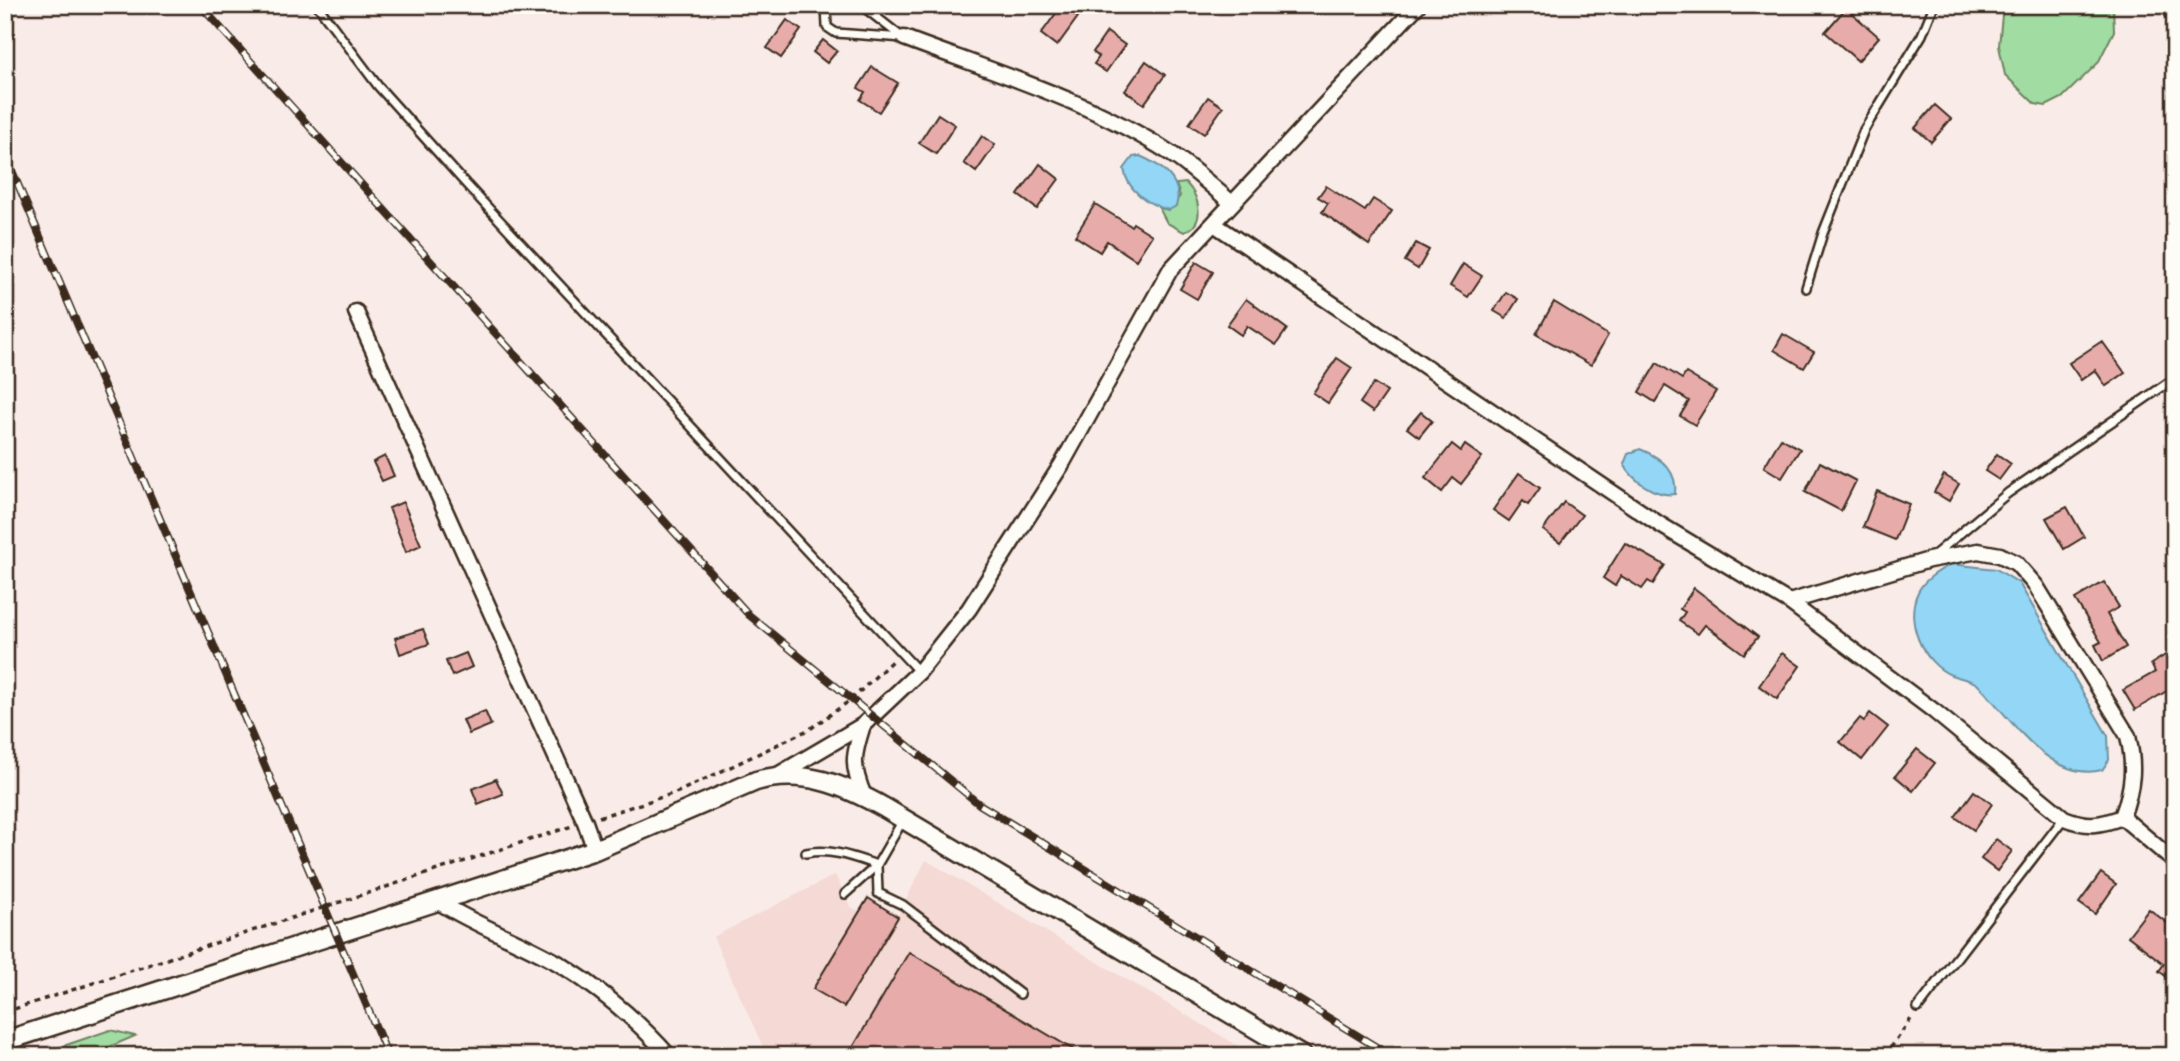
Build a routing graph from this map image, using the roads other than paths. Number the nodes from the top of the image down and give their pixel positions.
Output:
1 (317, 5) edge
2 (826, 5) edge
3 (861, 5) edge
4 (1418, 5) edge
5 (1934, 5) edge
6 (2164, 5) edge
7 (2175, 21) edge
8 (904, 38) junction
9 (1232, 203) junction
10 (1213, 224) junction
11 (1806, 288) dead end
12 (356, 312) dead end
13 (2175, 378) edge
14 (1929, 560) junction
15 (1789, 602) junction
16 (919, 672) junction
17 (863, 725) junction
18 (776, 776) junction
19 (864, 796) junction
20 (2122, 817) junction
21 (2064, 818) junction
22 (904, 819) junction
23 (595, 850) junction
24 (806, 853) dead end
25 (2175, 862) edge
26 (877, 865) junction
27 (845, 894) dead end
28 (439, 902) junction
29 (1020, 994) dead end
30 (1918, 1008) road end
31 (5, 1041) edge
32 (669, 1056) edge
33 (1302, 1056) edge

1 - 16 lane
2 - 8 lane
3 - 8 lane
4 - 9 street
5 - 11 lane
6 - 7 lane
8 - 9 street
9 - 10 street
10 - 15 street
10 - 16 street
12 - 23 street
13 - 14 lane
14 - 15 street
14 - 20 street
15 - 21 street
16 - 17 street
17 - 18 street
17 - 19 street
18 - 19 street
18 - 23 street
19 - 22 street
20 - 21 street
20 - 25 street
21 - 30 lane
22 - 26 lane
22 - 33 street
23 - 28 street
24 - 26 lane
26 - 27 lane
26 - 29 lane
28 - 31 street
28 - 32 street

